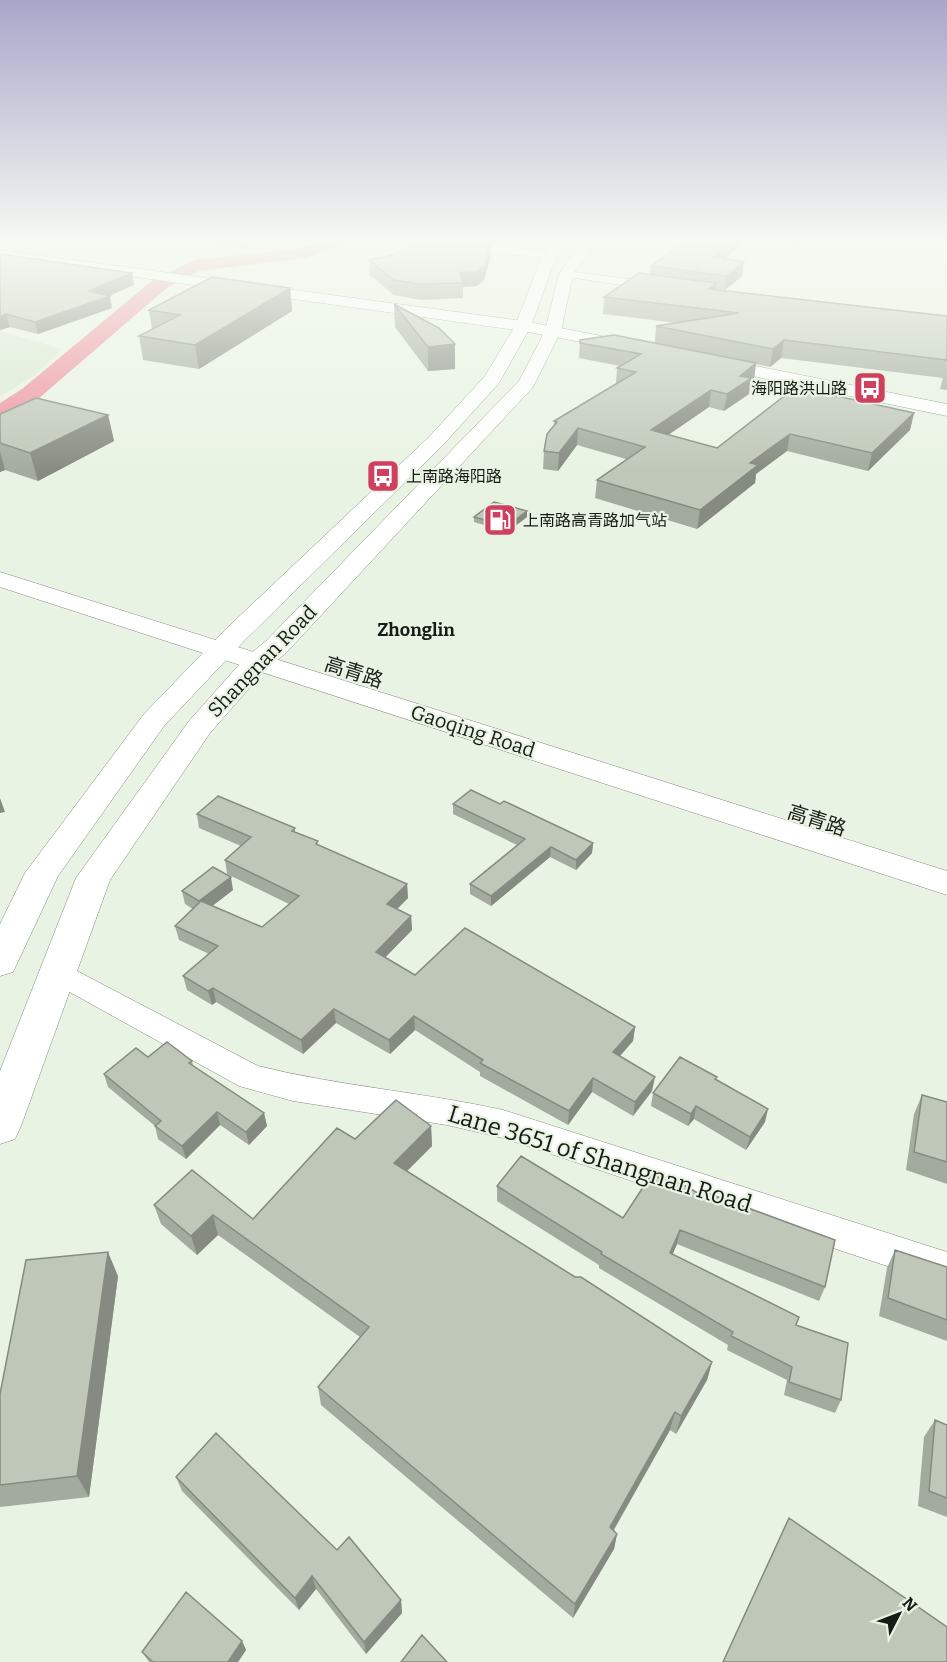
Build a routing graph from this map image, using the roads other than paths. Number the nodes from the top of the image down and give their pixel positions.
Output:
1 (469, 319) edge
2 (526, 319) edge
3 (556, 319) edge
4 (523, 326) junction
5 (553, 331) junction
6 (656, 352) edge
7 (690, 358) edge
8 (947, 410) edge
9 (0, 562) edge
10 (0, 579) edge
11 (228, 643) junction
12 (266, 655) junction
13 (947, 861) edge
14 (947, 883) edge
15 (0, 963) edge
16 (58, 972) junction
17 (0, 1126) edge
18 (947, 1269) edge

1 - 4 main road
2 - 4 main road, Shangnan Road
3 - 5 main road, Shangnan Road
4 - 5 main road
4 - 11 main road, Shangnan Road
5 - 6 main road
5 - 12 main road, Shangnan Road
7 - 8 main road
9 - 11 main road
10 - 11 main road, Gaoqing Road
11 - 12 main road, Gaoqing Road
11 - 15 main road, Shangnan Road
12 - 13 main road, 高青路
12 - 14 main road, Gaoqing Road
12 - 16 main road, Shangnan Road
16 - 17 main road, Shangnan Road
16 - 18 street, Lane 3651 of Shangnan Road

